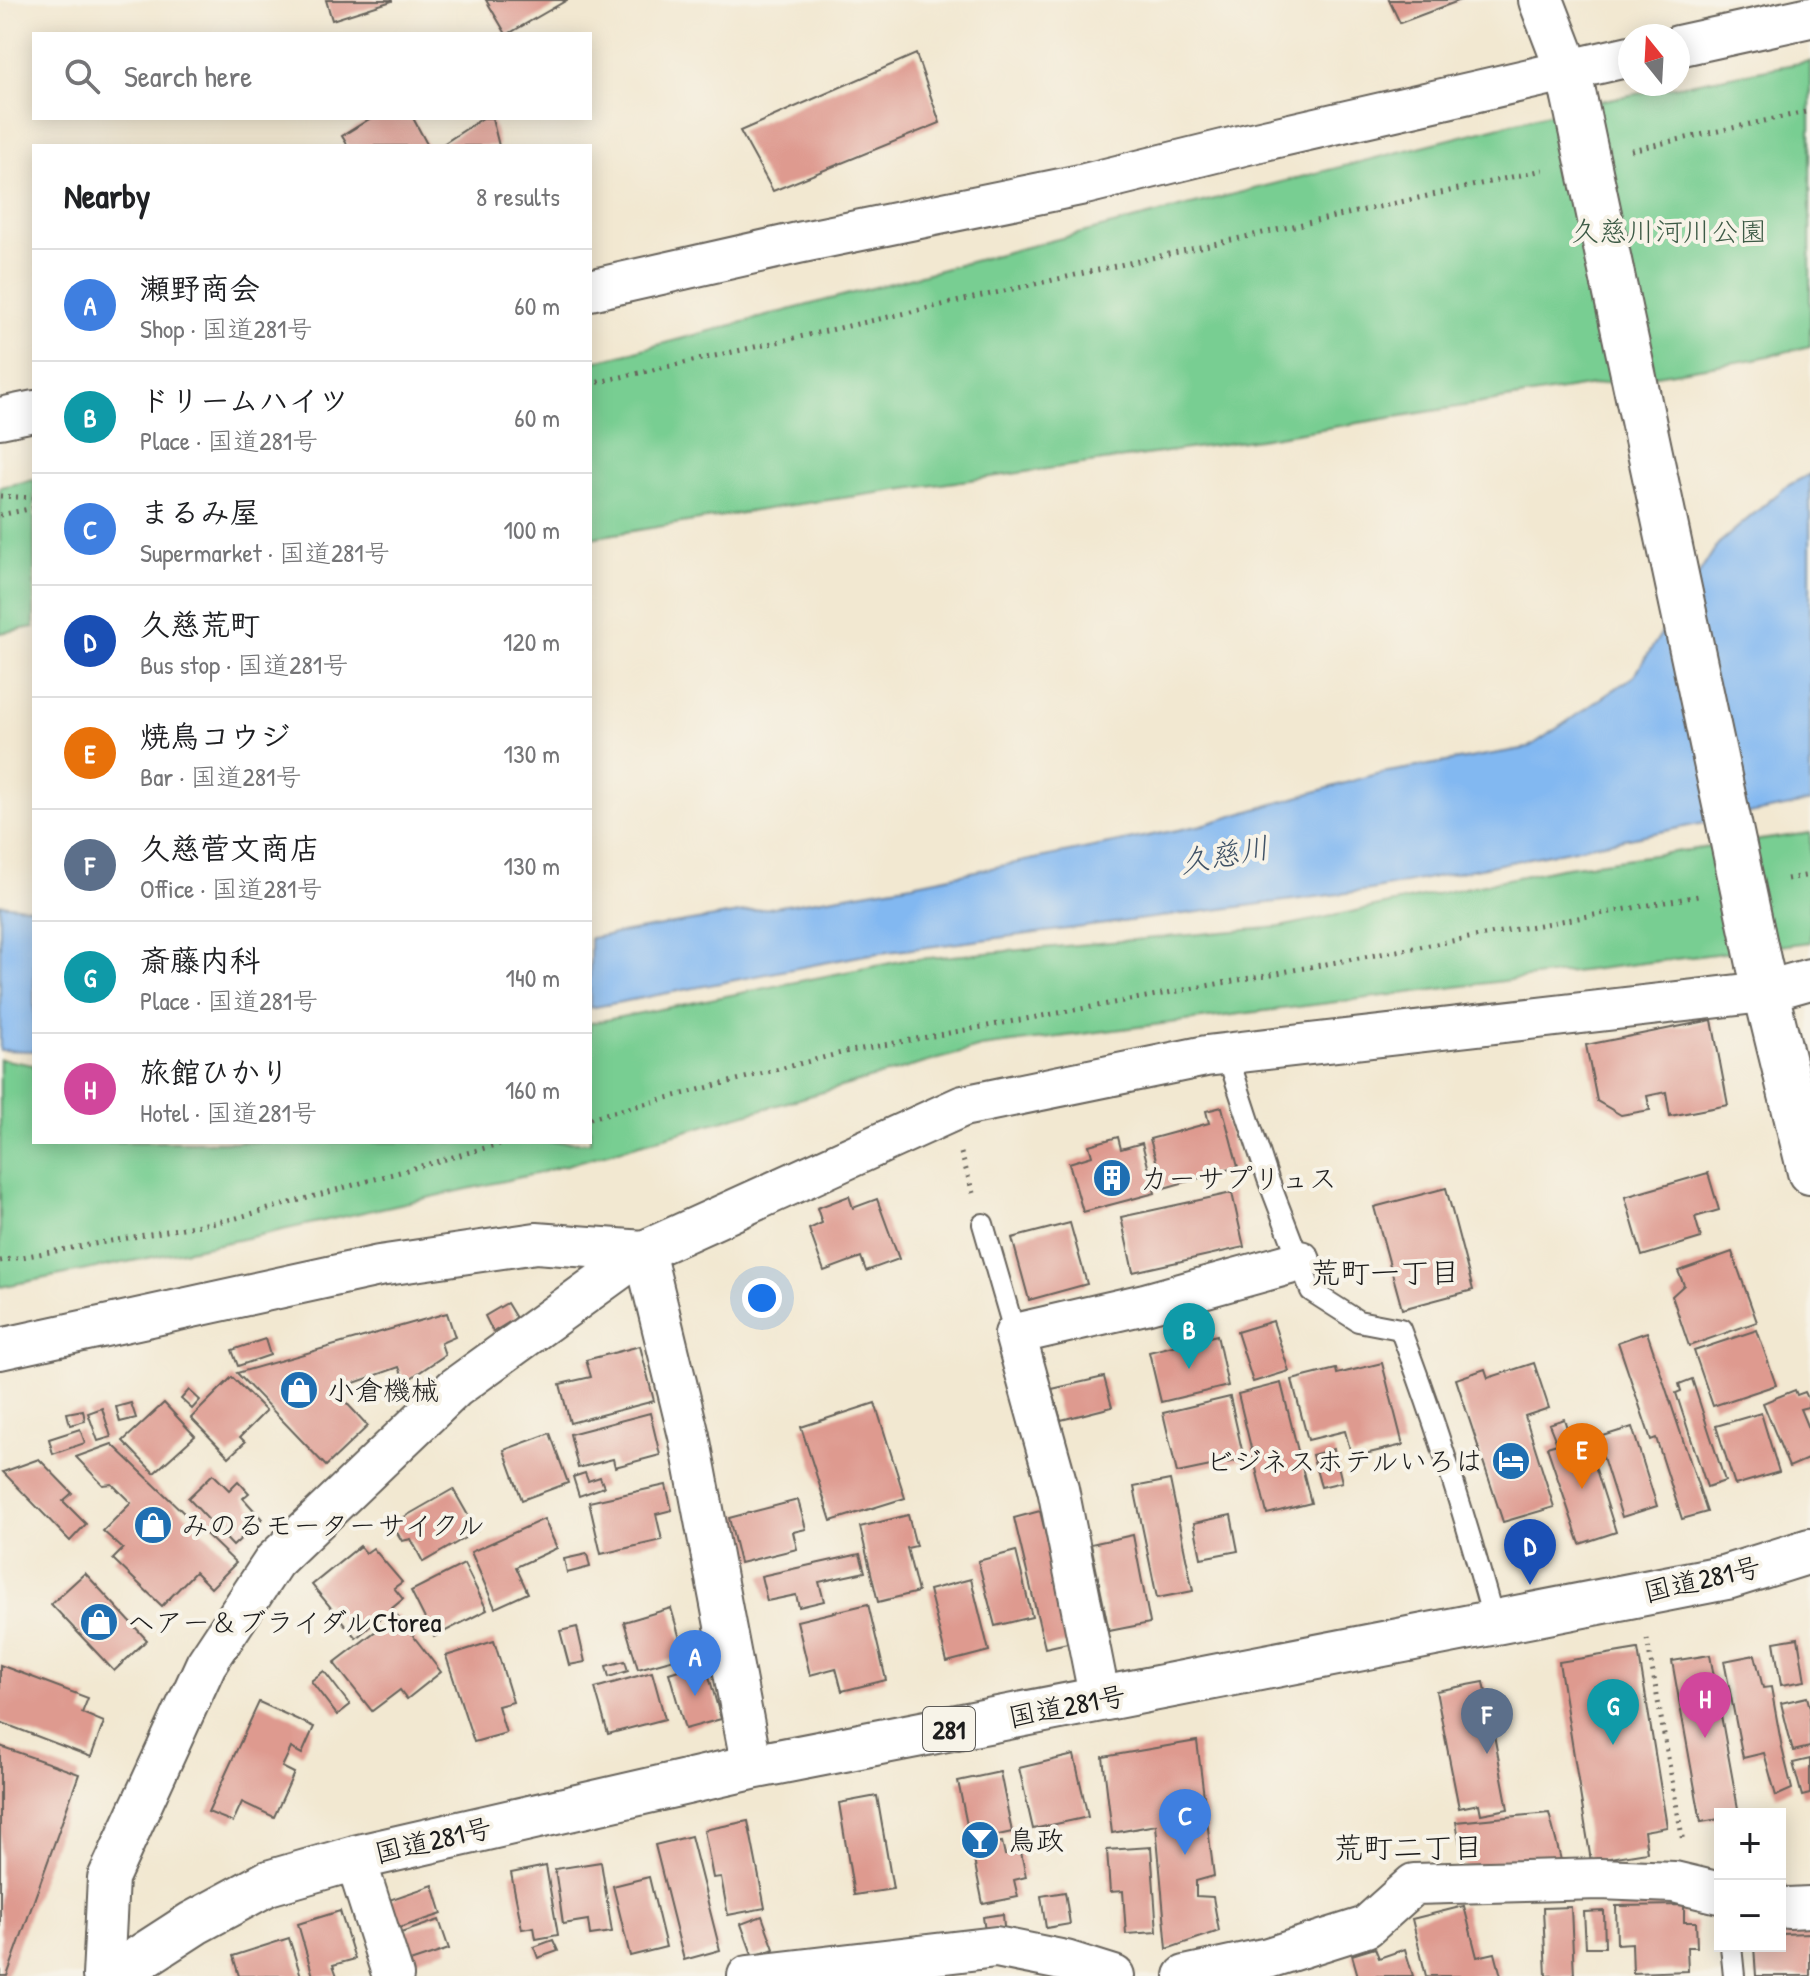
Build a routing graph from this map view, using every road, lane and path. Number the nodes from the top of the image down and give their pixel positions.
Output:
1 (1541, 0) edge
2 (1810, 17) edge
3 (1690, 43) edge
4 (1618, 61) edge
5 (1570, 81) junction
6 (1810, 111) edge
7 (1625, 152) dead end
8 (1548, 169) dead end
9 (592, 290) edge
10 (592, 384) edge
11 (32, 411) edge
12 (0, 418) edge
13 (0, 496) edge
14 (32, 498) edge
15 (32, 508) edge
16 (0, 515) edge
17 (1810, 875) edge
18 (1779, 881) dead end
19 (1700, 895) dead end
20 (1762, 978) junction
21 (1810, 979) edge
22 (1227, 1054) junction
23 (949, 1113) junction
24 (592, 1117) edge
25 (499, 1144) edge
26 (1810, 1172) edge
27 (983, 1224) joint
28 (644, 1251) junction
29 (0, 1261) edge
30 (1300, 1261) junction
31 (1015, 1334) junction
32 (0, 1349) edge
33 (1810, 1551) edge
34 (1637, 1595) junction
35 (1494, 1622) junction
36 (1100, 1700) junction
37 (752, 1767) junction
38 (355, 1858) junction
39 (1705, 1889) edge
40 (1810, 1907) edge
41 (1786, 1908) edge
42 (1732, 1952) edge
43 (103, 1976) edge
44 (112, 1976) edge
45 (393, 1976) edge
46 (748, 1976) edge
47 (1114, 1976) edge
48 (1185, 1976) edge
49 (1734, 1976) edge

1 - 5 main road
2 - 3 street
4 - 5 street
5 - 9 street
5 - 20 main road, bridge
6 - 7 path
8 - 10 path
11 - 12 street
13 - 14 path
15 - 16 path
17 - 18 path
19 - 24 path
20 - 21 street
20 - 22 street
20 - 26 main road
22 - 23 street
22 - 30 lane
23 - 27 path
23 - 28 street
25 - 29 path
27 - 31 lane
28 - 32 street
28 - 37 street
28 - 43 street
30 - 31 street
30 - 35 lane
31 - 36 street
33 - 34 main road, 国道281号 / 281
34 - 35 main road, 国道281号 / 281
34 - 39 path
35 - 36 main road, 国道281号 / 281
36 - 37 main road, 国道281号 / 281
37 - 38 main road, 国道281号 / 281
38 - 44 main road, 国道281号 / 281
38 - 45 street
39 - 48 street
40 - 41 street
42 - 49 lane
46 - 47 street

